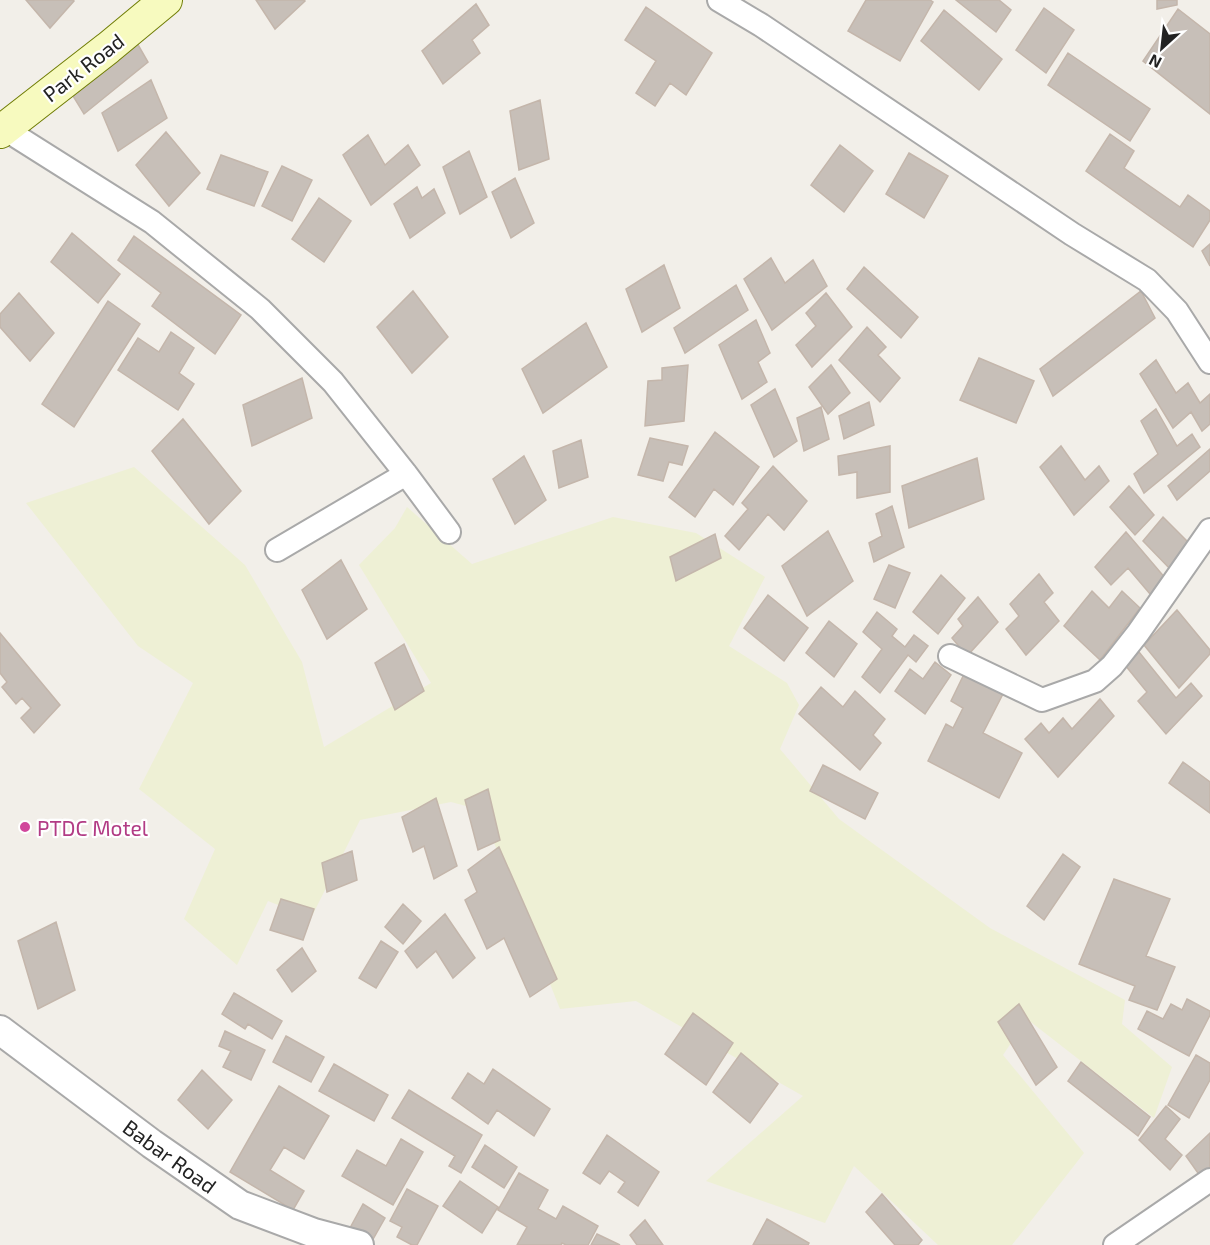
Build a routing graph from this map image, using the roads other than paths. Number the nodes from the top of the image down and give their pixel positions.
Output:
1 (166, 0) edge
2 (719, 0) edge
3 (1, 129) edge
4 (1210, 362) edge
5 (406, 474) junction
6 (1210, 530) edge
7 (449, 532) dead end
8 (277, 550) dead end
9 (950, 656) dead end
10 (0, 1030) edge
11 (1210, 1180) edge
12 (359, 1245) edge
13 (1115, 1245) edge

1 - 3 main road, Park Road
2 - 4 street
3 - 5 street
5 - 7 street
5 - 8 street
6 - 9 street
10 - 12 street, Babar Road
11 - 13 street

